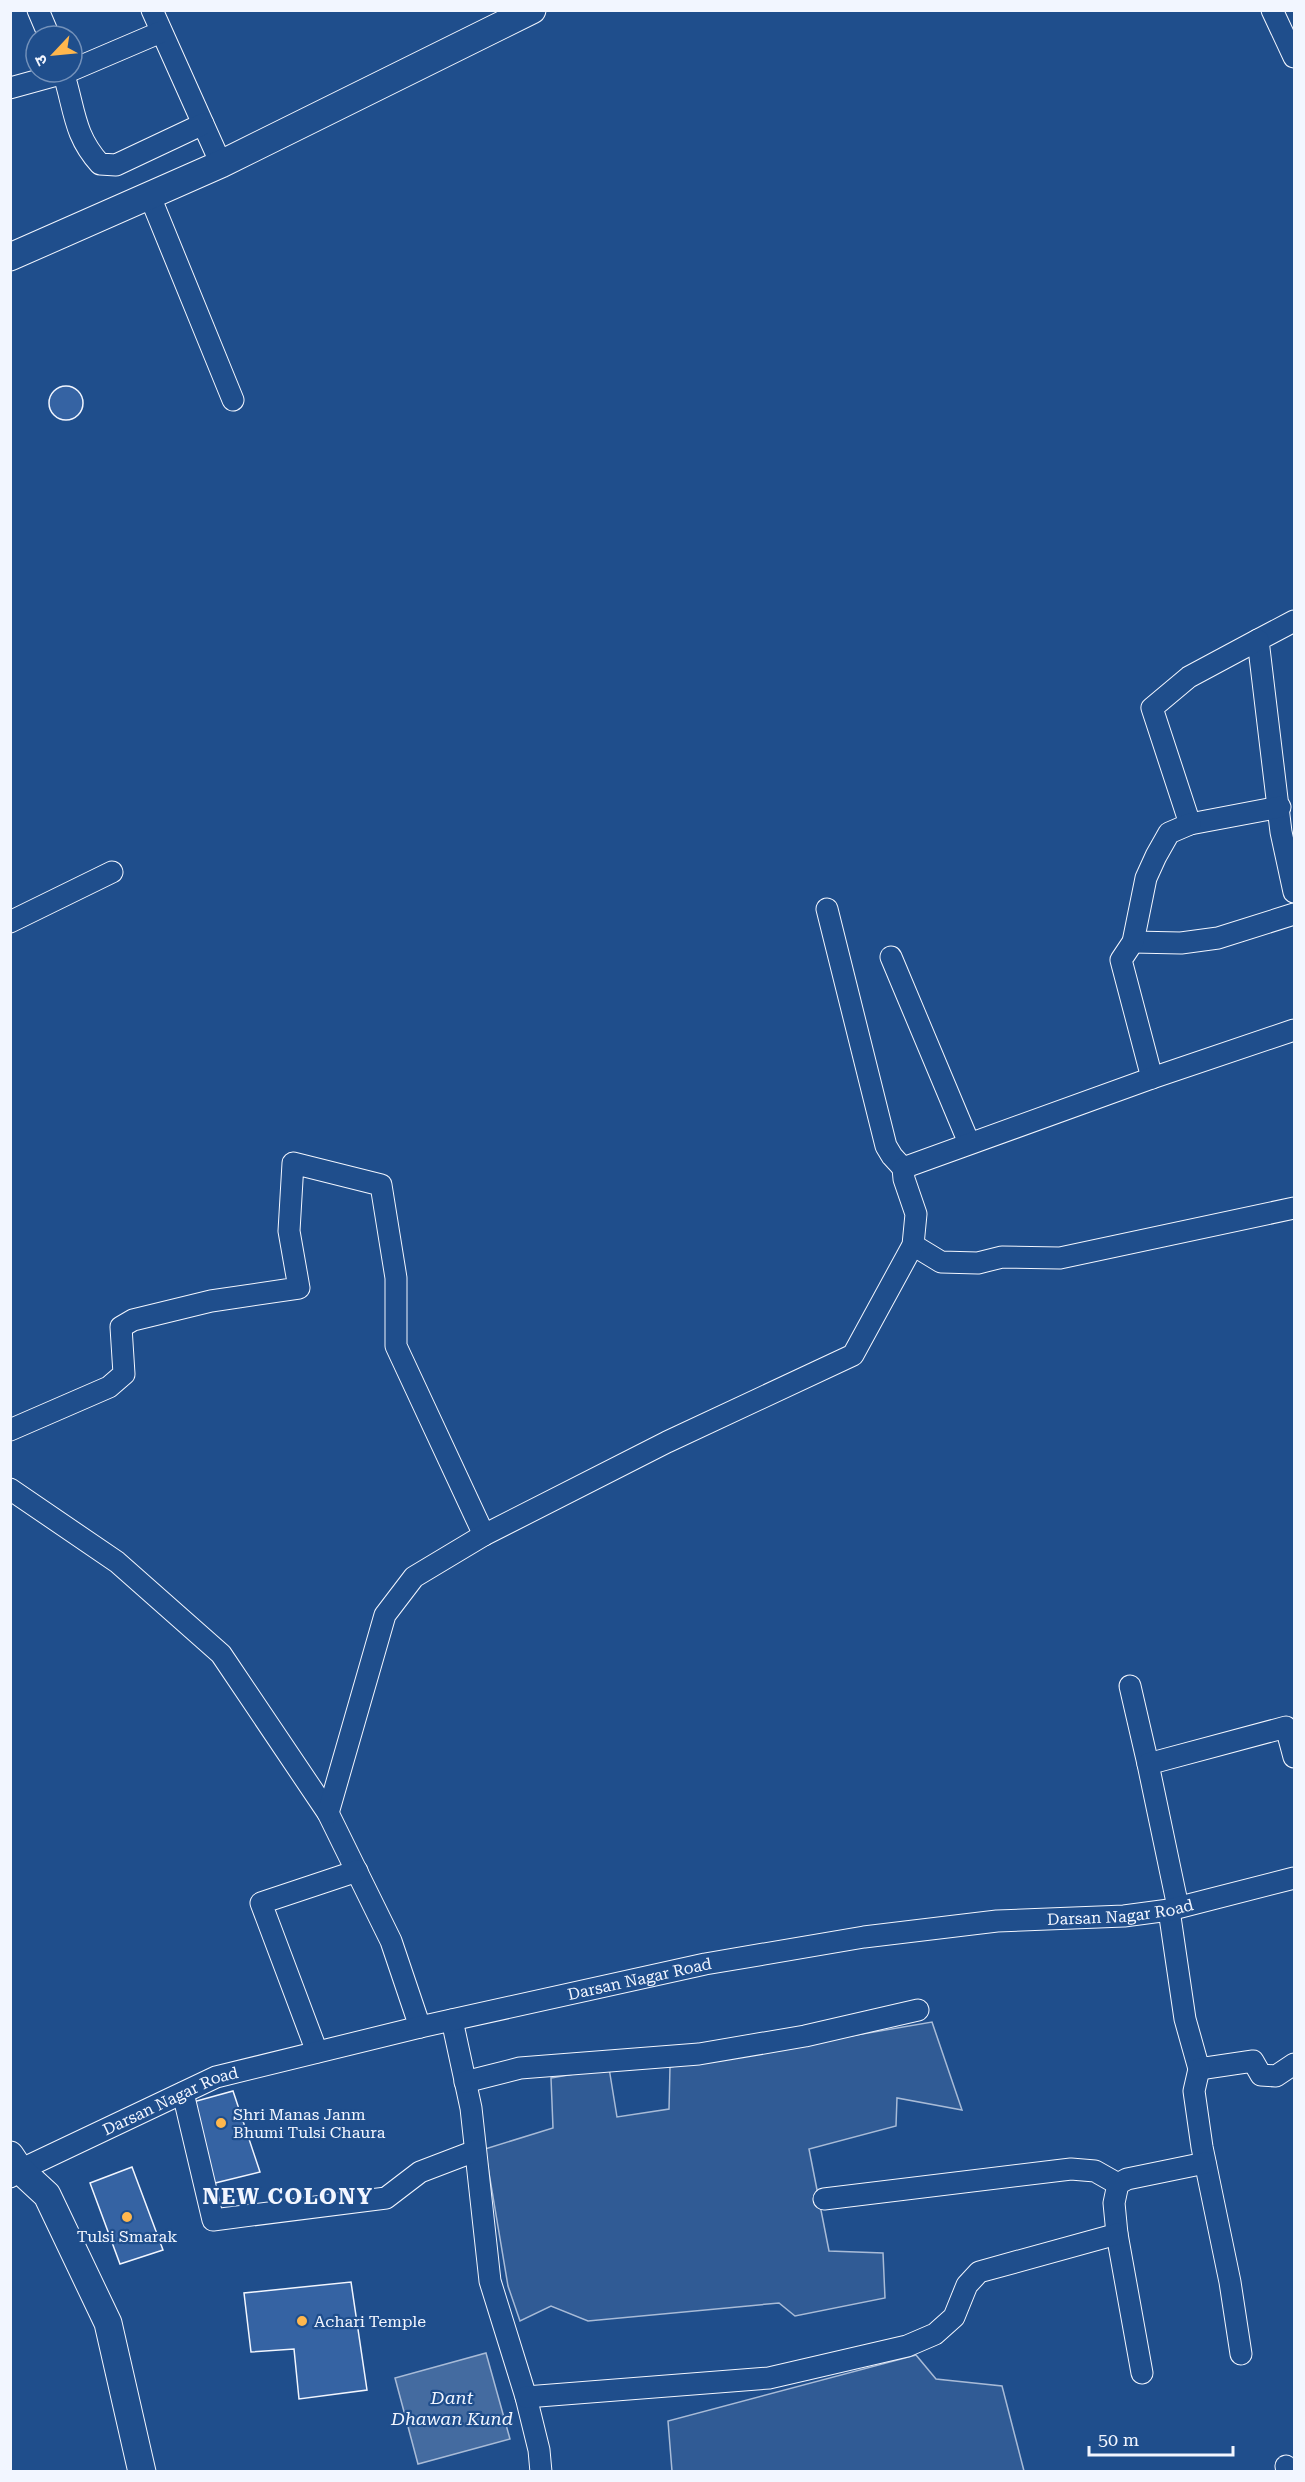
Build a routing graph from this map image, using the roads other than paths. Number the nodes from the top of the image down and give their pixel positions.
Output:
1 (38, 10) edge
2 (152, 10) edge
3 (532, 10) edge
4 (1272, 10) edge
5 (44, 24) edge
6 (161, 32) junction
7 (1294, 57) edge
8 (84, 65) edge
9 (69, 84) edge
10 (203, 124) junction
11 (221, 164) junction
12 (149, 194) junction
13 (10, 257) edge
14 (233, 400) dead end
15 (1294, 621) edge
16 (1258, 640) junction
17 (1280, 807) junction
18 (1190, 824) junction
19 (112, 872) dead end
20 (1294, 892) edge
21 (827, 909) dead end
22 (1294, 914) edge
23 (10, 922) edge
24 (1133, 942) junction
25 (891, 957) dead end
26 (1294, 1030) edge
27 (1152, 1078) junction
28 (969, 1143) junction
29 (903, 1168) junction
30 (1294, 1208) edge
31 (913, 1245) junction
32 (10, 1430) edge
33 (10, 1489) edge
34 (484, 1535) junction
35 (1130, 1686) dead end
36 (1294, 1757) edge
37 (1148, 1764) junction
38 (328, 1813) junction
39 (357, 1871) junction
40 (1294, 1878) edge
41 (1173, 1908) junction
42 (918, 2010) dead end
43 (452, 2020) junction
44 (420, 2026) junction
45 (317, 2052) junction
46 (1294, 2064) edge
47 (1199, 2068) junction
48 (465, 2082) junction
49 (183, 2093) junction
50 (475, 2151) junction
51 (1205, 2163) junction
52 (14, 2167) edge
53 (1118, 2184) junction
54 (824, 2199) dead end
55 (1117, 2234) junction
56 (1241, 2354) dead end
57 (1142, 2373) dead end
58 (526, 2397) junction
59 (142, 2472) edge
60 (541, 2472) edge

1 - 5 street
2 - 6 street
3 - 11 main road
4 - 7 street
6 - 8 street
6 - 10 street
9 - 10 street
10 - 11 street
11 - 12 main road
12 - 13 main road
12 - 14 street
15 - 16 street
16 - 17 street
16 - 18 street
17 - 18 street
17 - 20 street
18 - 24 street
19 - 23 street
21 - 29 street
22 - 24 street
24 - 27 street
25 - 28 street
26 - 27 street
27 - 28 street
28 - 29 street
29 - 31 street
30 - 31 street
31 - 34 street
32 - 34 street
33 - 38 street
34 - 38 street
35 - 37 street
36 - 37 street
37 - 41 street
38 - 39 street
39 - 44 street
39 - 45 street
40 - 41 street, Darsan Nagar Road
41 - 43 street, Darsan Nagar Road
41 - 47 street
42 - 48 street
43 - 44 street, Darsan Nagar Road
43 - 48 street
44 - 45 street, Darsan Nagar Road
45 - 49 street, Darsan Nagar Road
46 - 47 street
47 - 51 street
48 - 50 street
49 - 50 street
49 - 52 street, Darsan Nagar Road
50 - 58 street
51 - 53 street
51 - 56 street
52 - 59 main road
53 - 54 street
53 - 55 street
55 - 57 street
55 - 58 street
58 - 60 street

